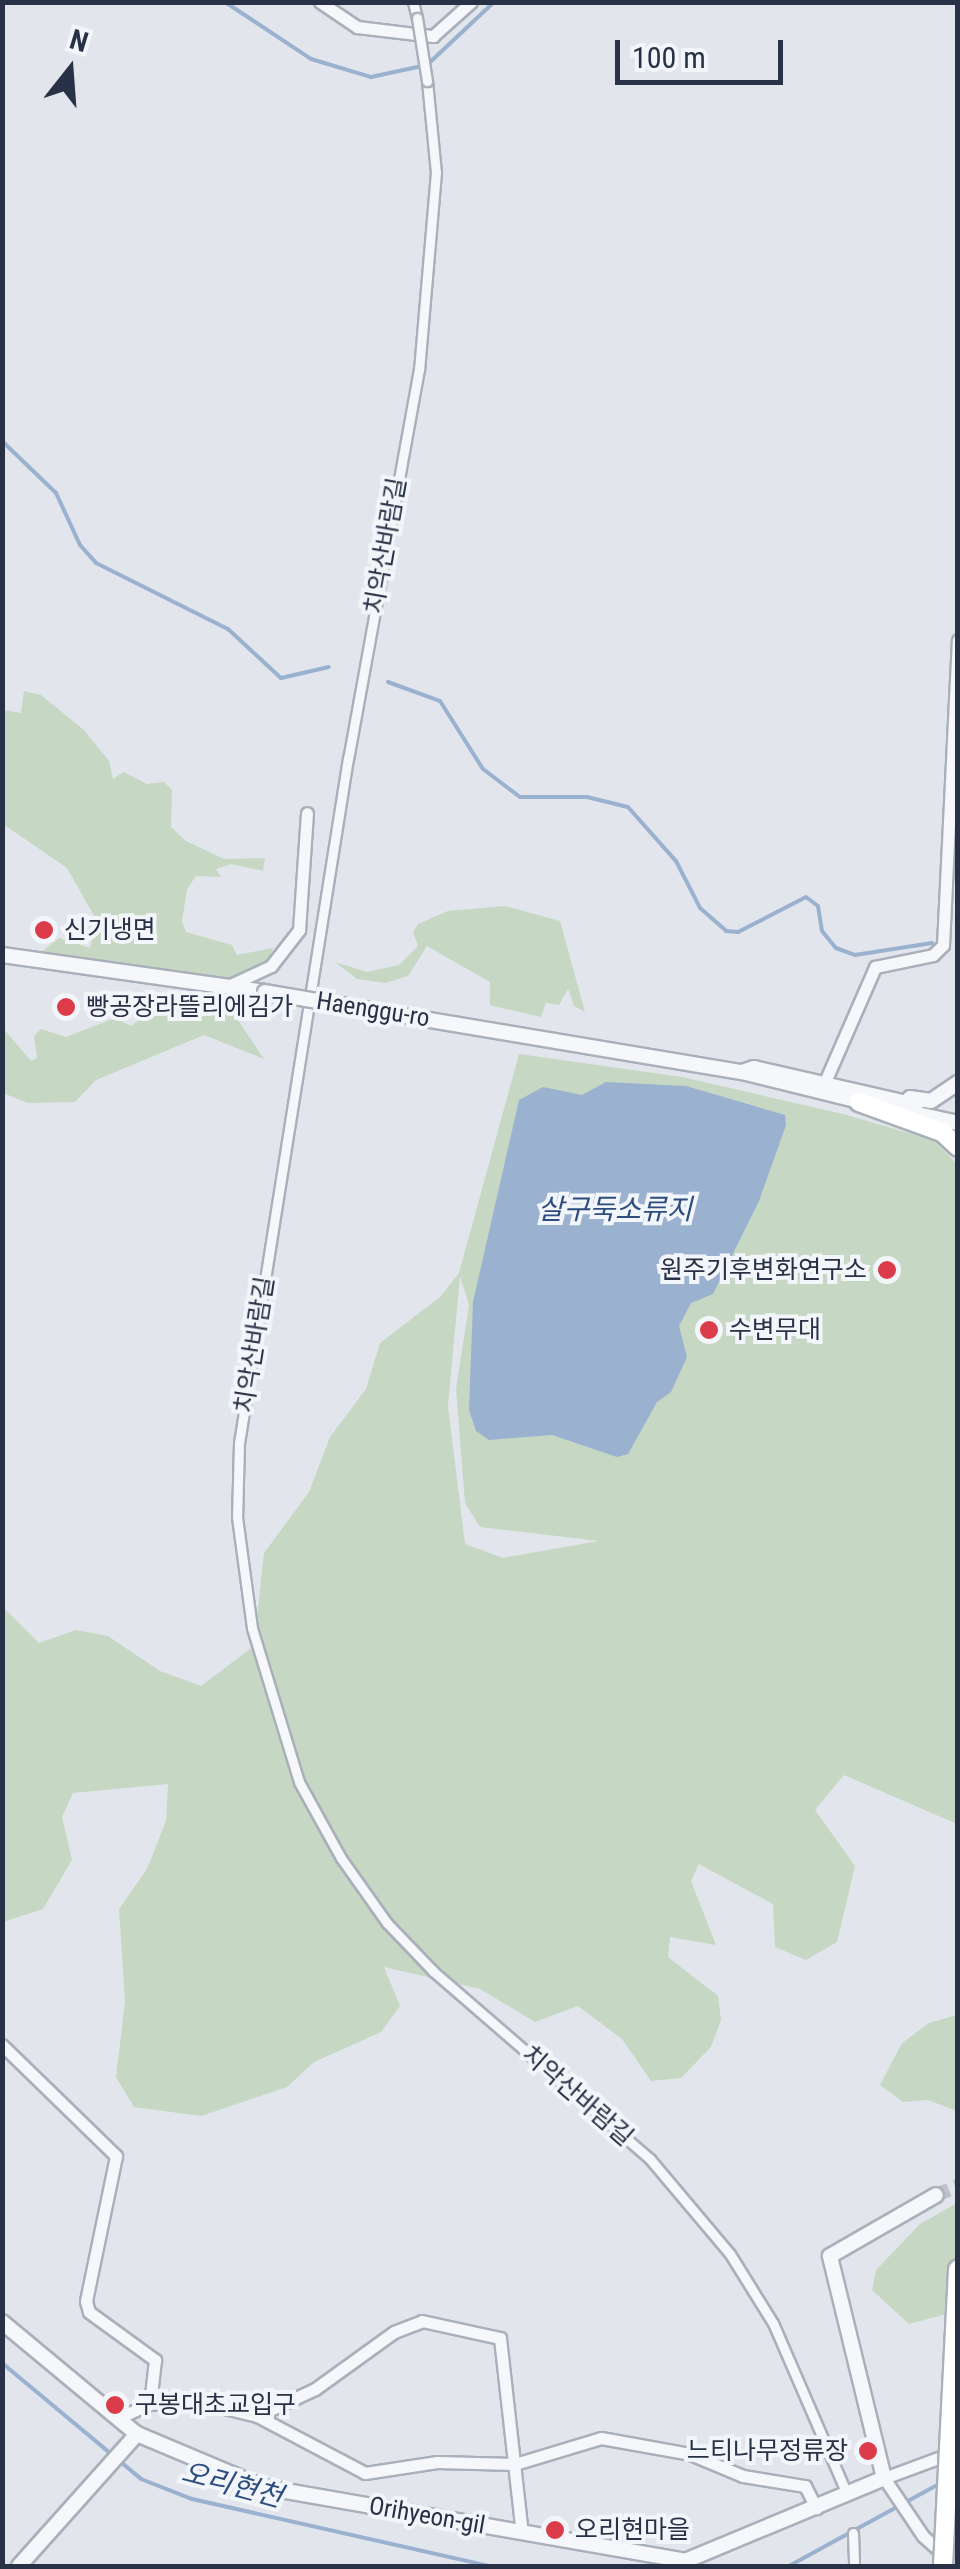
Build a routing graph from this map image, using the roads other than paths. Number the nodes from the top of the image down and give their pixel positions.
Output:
1 (320, 2) edge
2 (413, 2) edge
3 (471, 2) edge
4 (958, 640) edge
5 (307, 813) dead end
6 (2, 955) edge
7 (226, 986) junction
8 (742, 1072) junction
9 (958, 1083) edge
10 (824, 1084) junction
11 (861, 1097) junction
12 (958, 1114) edge
13 (958, 1123) edge
14 (958, 1147) edge
15 (2, 2045) edge
16 (936, 2195) tunnel mouth
17 (958, 2269) edge
18 (2, 2322) edge
19 (150, 2404) junction
20 (257, 2416) junction
21 (118, 2418) junction
22 (137, 2434) junction
23 (958, 2450) edge
24 (515, 2464) junction
25 (889, 2484) junction
26 (847, 2494) junction
27 (816, 2508) junction
28 (522, 2533) junction
29 (852, 2533) dead end
30 (19, 2566) edge
31 (854, 2566) edge
32 (943, 2566) edge
33 (956, 2566) edge

1 - 3 street
2 - 26 street, 치악산바람길, bridge
4 - 10 street
5 - 7 street
6 - 7 street, Haenggu-ro
7 - 8 street, Haenggu-ro, bridge
8 - 10 street, Haenggu-ro
8 - 11 street, Haenggu-ro
9 - 11 street
10 - 11 street, Haenggu-ro
11 - 12 street, Haenggu-ro
11 - 13 street, Haenggu-ro
11 - 14 highway
15 - 19 street
16 - 25 street
17 - 32 highway, bridge
18 - 21 street, Orihyeon-gil
19 - 20 street
19 - 21 street
20 - 24 street
20 - 24 street
21 - 22 street, Orihyeon-gil
22 - 28 street, Orihyeon-gil
22 - 30 street
23 - 25 street
24 - 27 street
24 - 28 street
25 - 26 street, Orihyeon-gil
25 - 33 street
26 - 27 street, Orihyeon-gil
27 - 28 street, Orihyeon-gil
29 - 31 street

